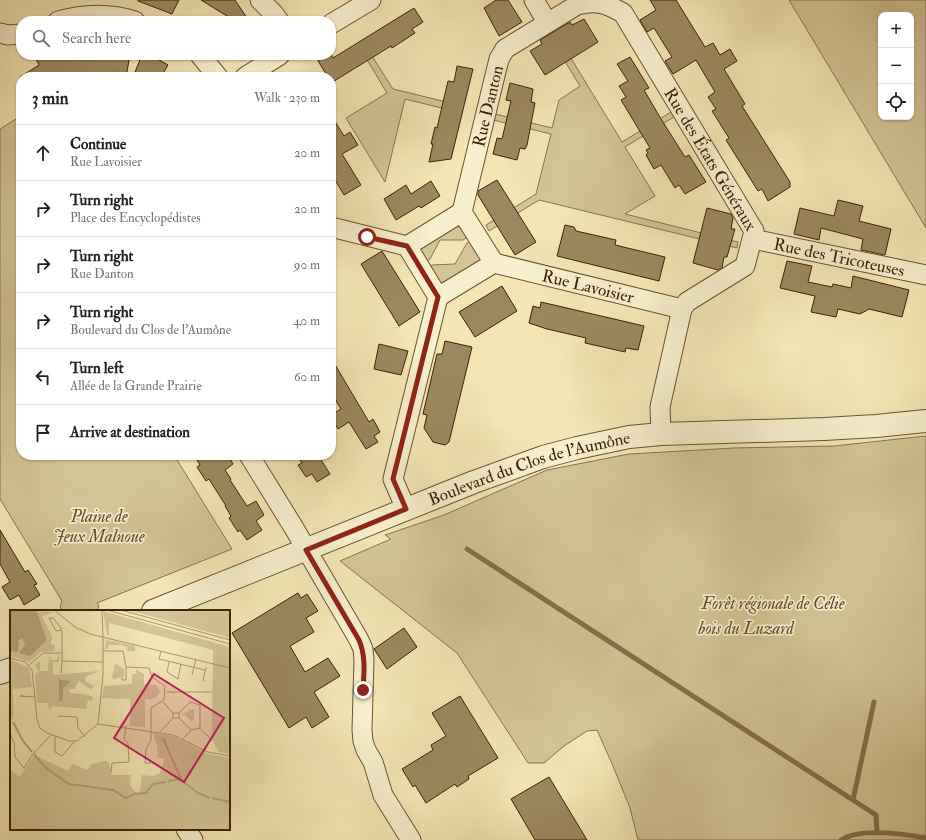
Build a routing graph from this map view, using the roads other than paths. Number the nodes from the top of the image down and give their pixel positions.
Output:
1 (260, 0) edge
2 (371, 0) edge
3 (534, 0) edge
4 (275, 16) edge
5 (336, 21) edge
6 (547, 22) junction
7 (0, 33) edge
8 (16, 34) edge
9 (204, 60) edge
10 (272, 60) edge
11 (214, 72) edge
12 (253, 72) edge
13 (462, 212) junction
14 (336, 228) edge
15 (753, 239) junction
16 (407, 246) junction
17 (494, 263) junction
18 (926, 275) edge
19 (438, 297) junction
20 (682, 309) junction
21 (926, 421) edge
22 (661, 434) junction
23 (252, 460) edge
24 (406, 509) junction
25 (306, 550) junction
26 (156, 610) edge
27 (10, 669) edge
28 (0, 673) edge
29 (187, 830) edge
30 (193, 840) edge
31 (411, 840) edge

1 - 4 street
2 - 5 street
3 - 6 street
6 - 13 street, Rue Danton
6 - 15 street, Rue des États Généraux
7 - 8 street
9 - 11 street
10 - 12 street
13 - 16 street
13 - 17 street
14 - 16 street
15 - 18 street, Rue des Tricoteuses
15 - 20 street, Rue des États Généraux
16 - 19 street
17 - 19 street
17 - 20 street, Rue Lavoisier
19 - 24 street
20 - 22 street
21 - 22 street, Boulevard du Clos de l'Aumône
22 - 24 street, Boulevard du Clos de l'Aumône
23 - 25 street
24 - 25 street, Boulevard du Clos de l'Aumône
25 - 26 street, Boulevard du Clos de l'Aumône
25 - 31 street
27 - 28 street
29 - 30 street

